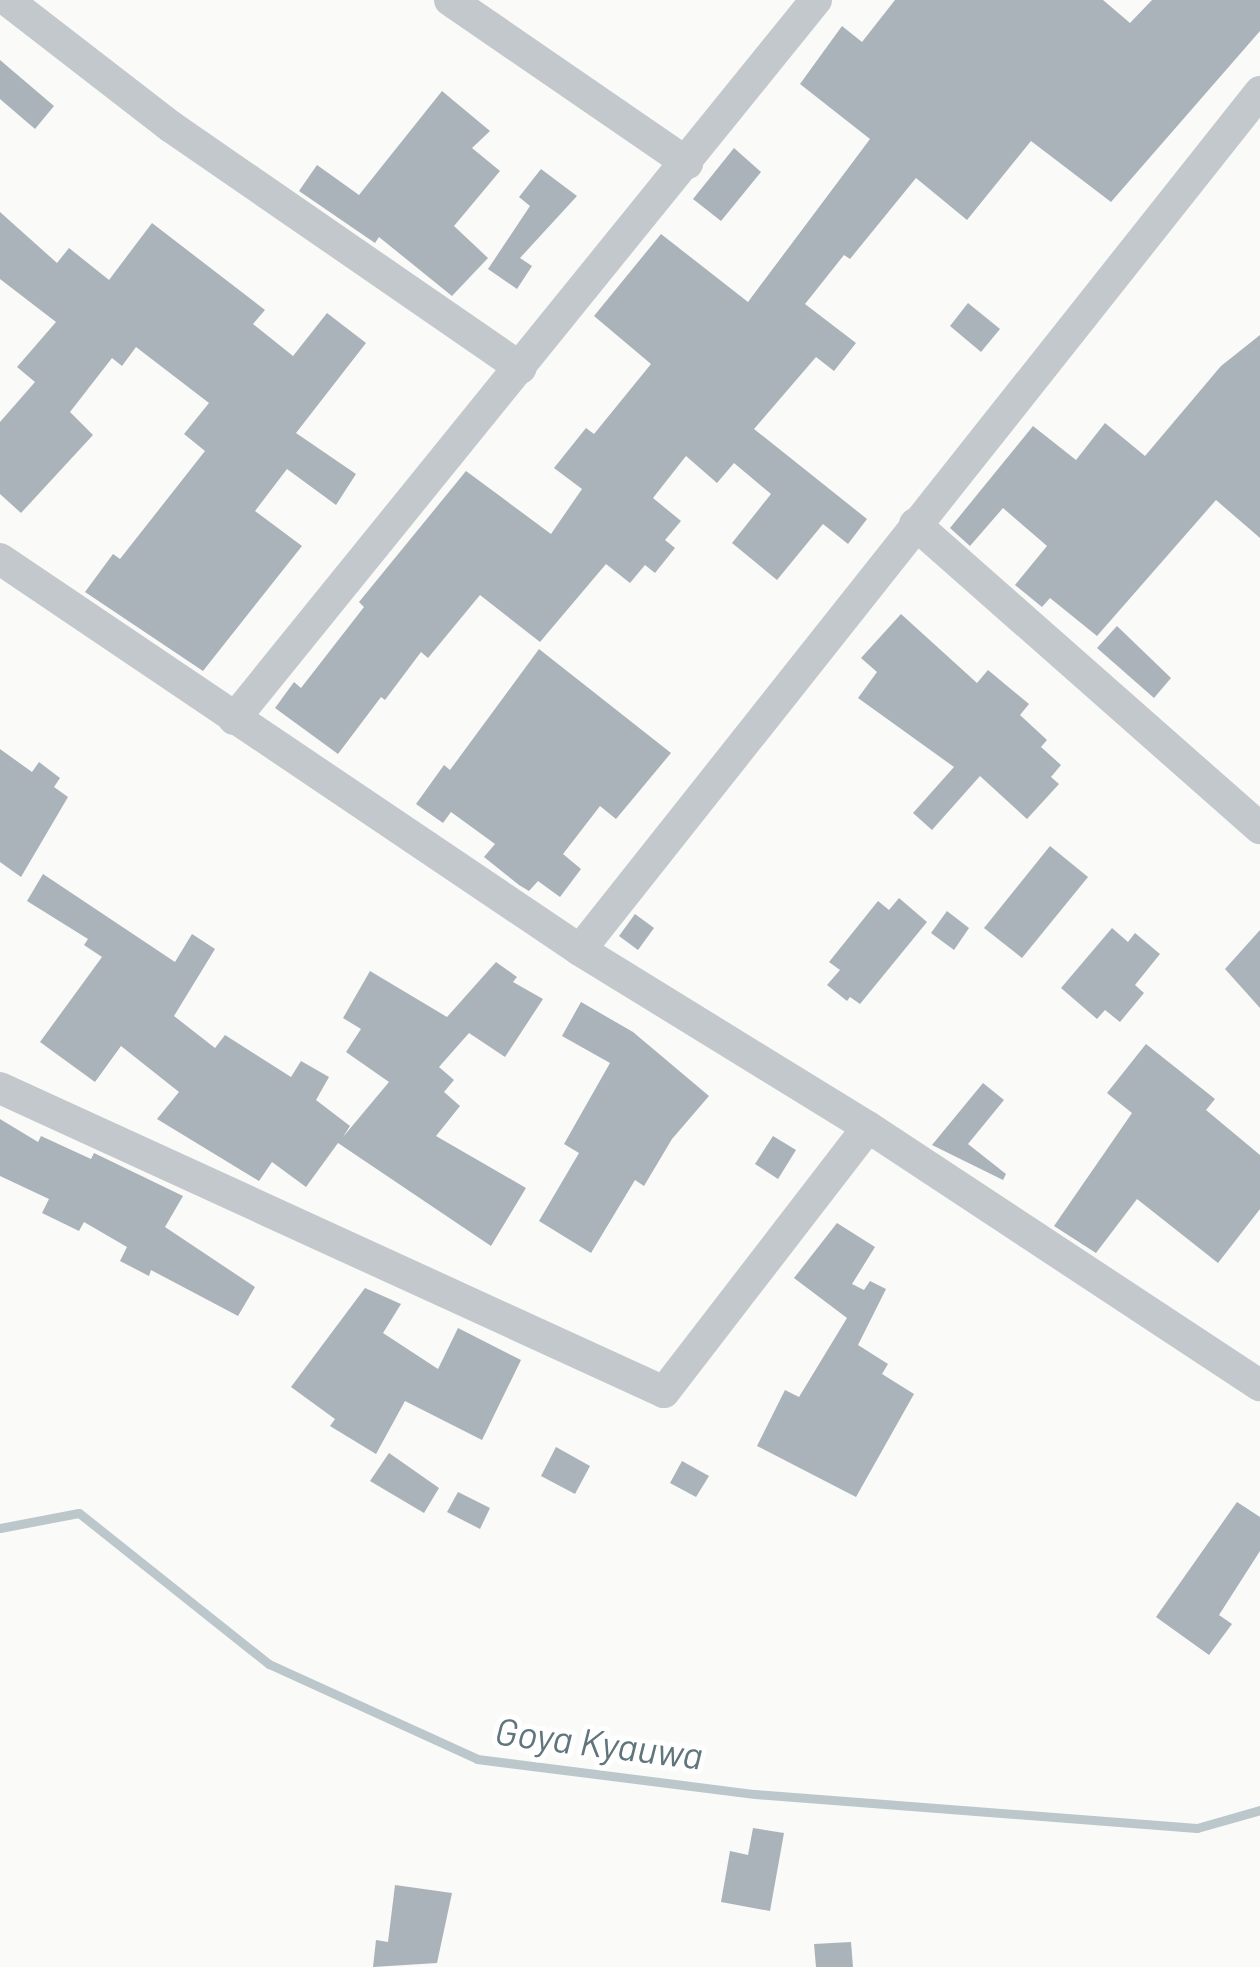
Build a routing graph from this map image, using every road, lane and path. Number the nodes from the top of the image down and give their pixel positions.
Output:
1 (7, 0) edge
2 (450, 0) edge
3 (816, 0) edge
4 (1260, 92) edge
5 (687, 163) junction
6 (521, 368) junction
7 (915, 524) junction
8 (0, 559) edge
9 (234, 719) junction
10 (1256, 818) edge
11 (580, 950) junction
12 (0, 1088) edge
13 (868, 1127) junction
14 (1260, 1385) edge

1 - 6 street
2 - 5 street
3 - 5 street
4 - 7 street
5 - 6 street
6 - 9 street
7 - 10 street
7 - 11 street
8 - 9 street
9 - 11 street
11 - 13 street
12 - 13 street
13 - 14 street

